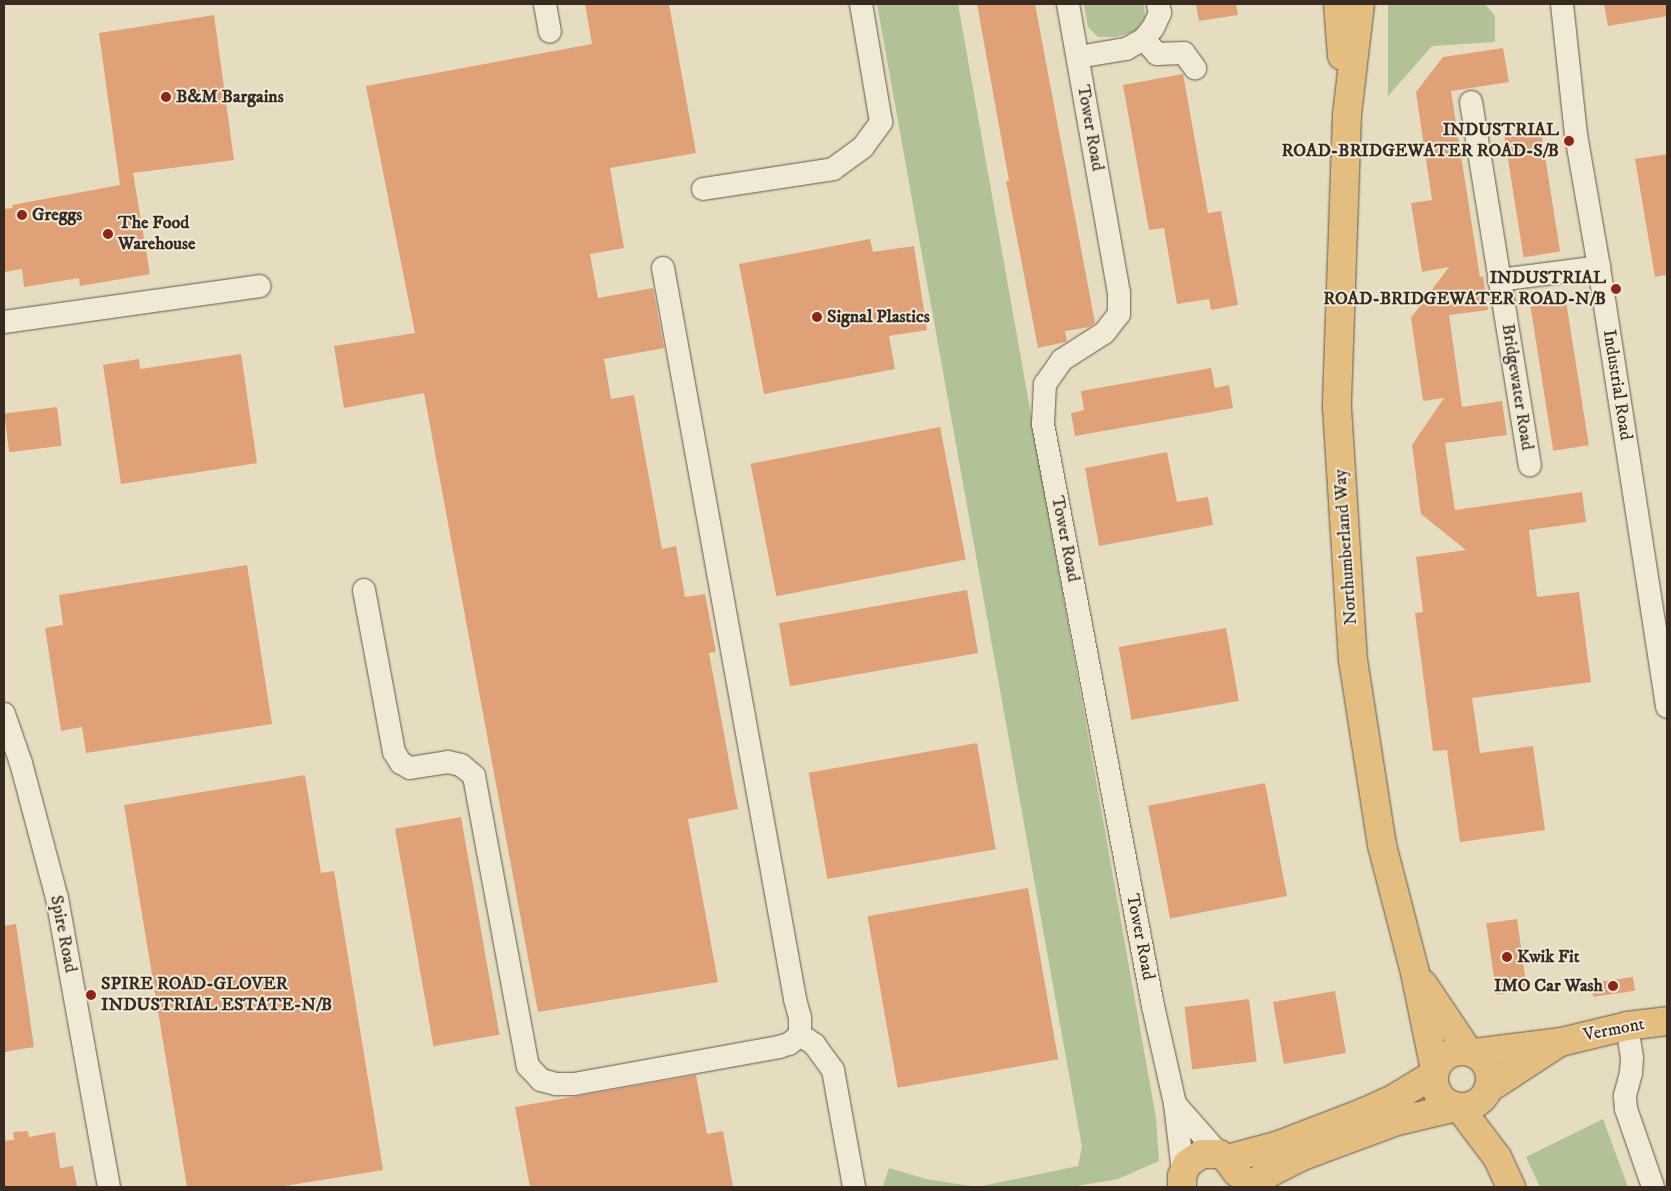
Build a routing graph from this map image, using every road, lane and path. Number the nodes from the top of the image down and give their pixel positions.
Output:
1 (545, 4) edge
2 (861, 4) edge
3 (1068, 4) edge
4 (1158, 4) edge
5 (1338, 4) edge
6 (1360, 4) edge
7 (1562, 4) edge
8 (550, 32) dead end
9 (1144, 39) junction
10 (1078, 57) junction
11 (1195, 68) dead end
12 (1471, 102) dead end
13 (1347, 115) junction
14 (703, 189) dead end
15 (1599, 267) junction
16 (663, 268) dead end
17 (1499, 280) junction
18 (259, 286) dead end
19 (4, 322) edge
20 (1530, 464) dead end
21 (364, 590) dead end
22 (1667, 707) edge
23 (4, 714) edge
24 (1415, 972) junction
25 (1667, 1020) edge
26 (1627, 1026) junction
27 (800, 1035) junction
28 (1562, 1042) junction
29 (1471, 1052) junction
30 (1434, 1072) junction
31 (1487, 1090) junction
32 (1175, 1104) junction
33 (1458, 1107) junction
34 (1223, 1157) junction
35 (1497, 1157) junction
36 (1179, 1182) edge
37 (109, 1187) edge
38 (854, 1187) edge
39 (1238, 1187) edge
40 (1247, 1187) edge
41 (1511, 1187) edge
42 (1653, 1187) edge

1 - 8 street
2 - 14 street
3 - 10 street, Tower Road
4 - 9 street
5 - 13 main road, Northumberland Way
6 - 13 main road, Northumberland Way
7 - 15 street, Industrial Road
9 - 10 street
9 - 11 street
10 - 32 street, Tower Road
12 - 17 street, Bridgewater Road
13 - 24 main road, Northumberland Way
15 - 17 street
15 - 22 street, Industrial Road
16 - 27 street
17 - 20 street, Bridgewater Road
18 - 19 street
21 - 27 street
23 - 37 street, Spire Road
24 - 29 main road, Northumberland Way
24 - 30 main road, Northumberland Way
25 - 26 main road, Vermont
26 - 28 main road, Vermont
26 - 42 street
27 - 38 street
28 - 29 main road, Vermont
28 - 31 main road, Vermont
29 - 30 main road
29 - 31 main road
30 - 33 main road
30 - 34 main road
31 - 33 main road
31 - 35 main road
32 - 34 street, Tower Road
32 - 36 street, Tower Road
33 - 35 main road
33 - 40 main road
34 - 36 main road
34 - 39 main road
35 - 41 main road

